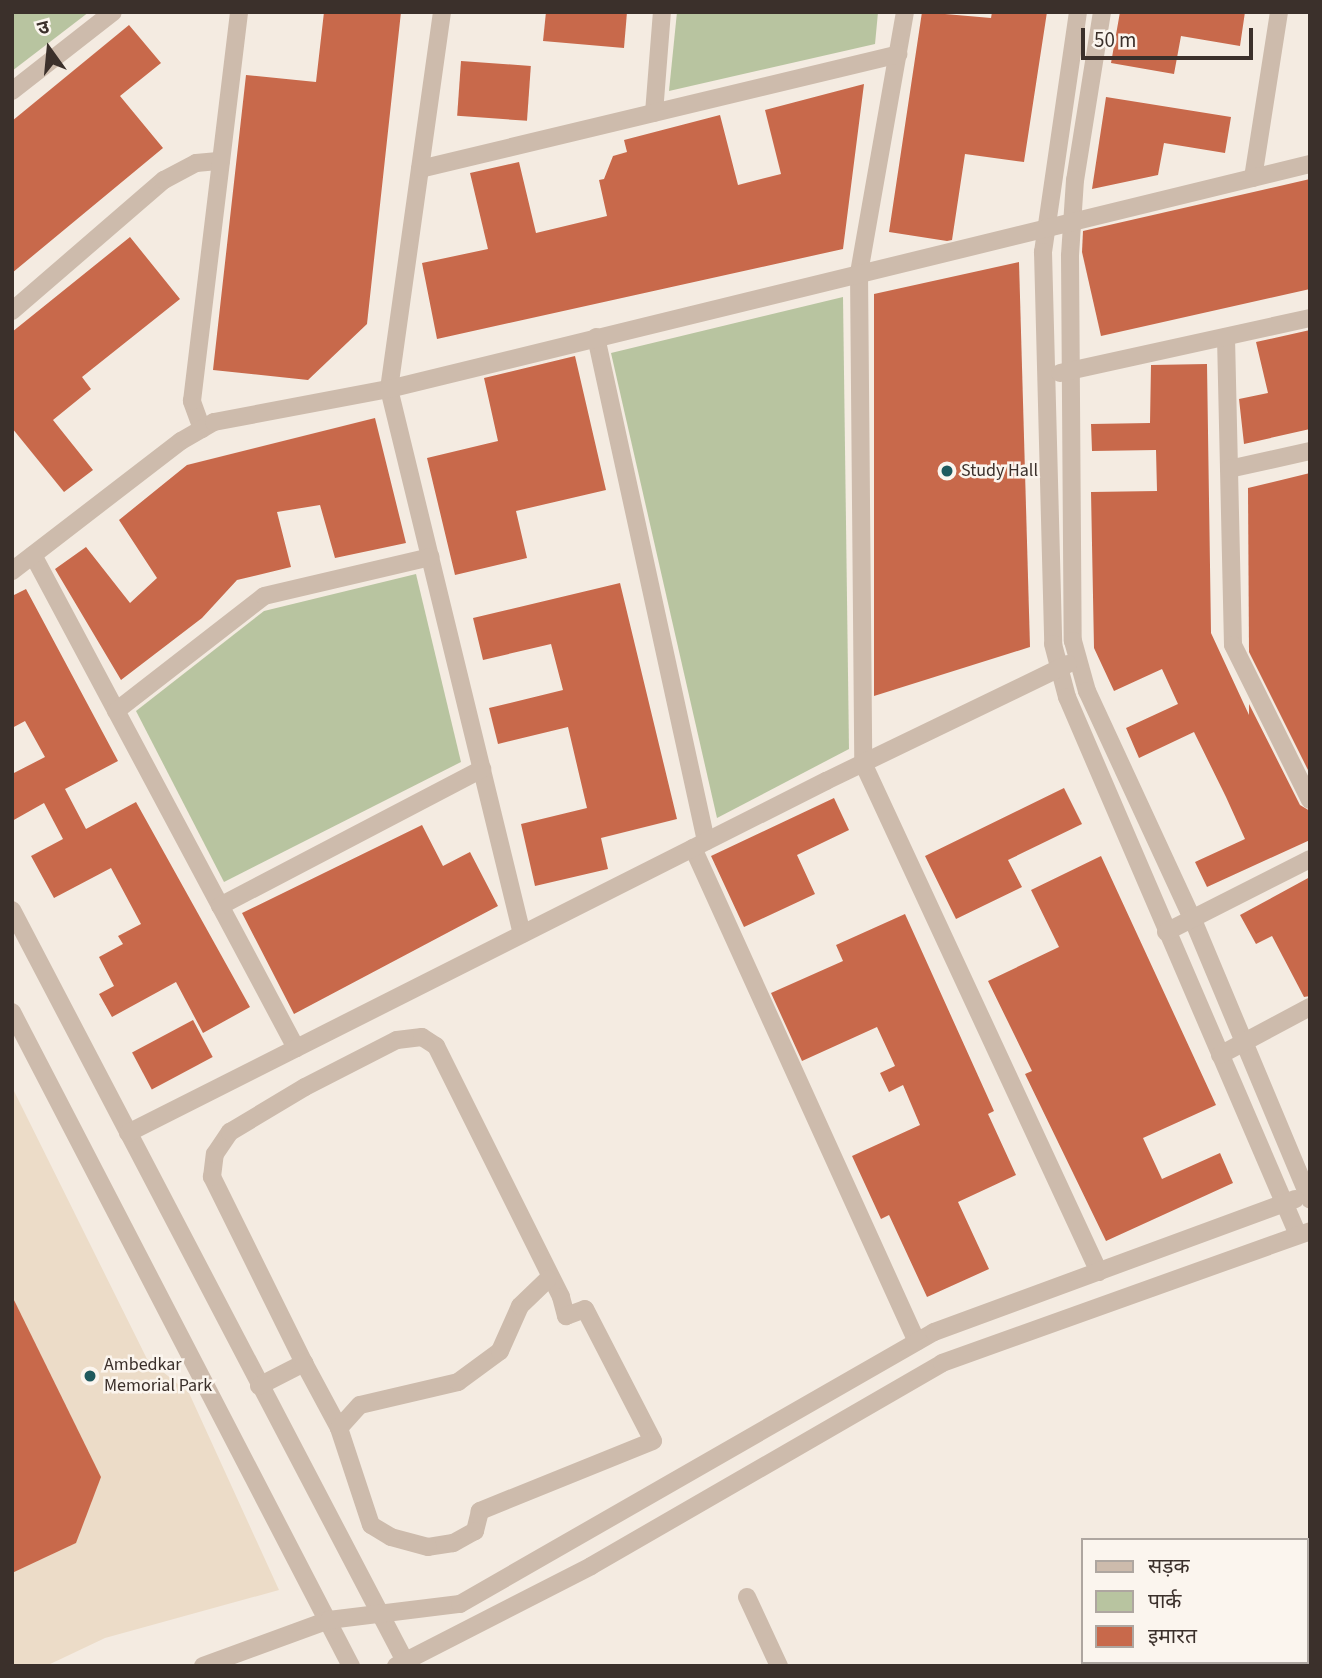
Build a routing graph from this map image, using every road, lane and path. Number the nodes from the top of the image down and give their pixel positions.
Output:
1 (113, 12) edge
2 (239, 12) edge
3 (442, 12) edge
4 (662, 12) edge
5 (905, 12) edge
6 (1078, 12) edge
7 (1102, 12) edge
8 (1279, 12) edge
9 (898, 54) junction
10 (12, 91) edge
11 (654, 113) junction
12 (221, 161) junction
13 (1310, 164) edge
14 (420, 169) junction
15 (1253, 178) junction
16 (1073, 220) junction
17 (1047, 225) junction
18 (859, 272) junction
19 (12, 311) edge
20 (1310, 318) edge
21 (596, 337) junction
22 (1226, 337) junction
23 (1071, 371) junction
24 (1046, 376) junction
25 (390, 389) junction
26 (202, 429) junction
27 (1310, 451) edge
28 (1229, 469) junction
29 (33, 555) junction
30 (430, 557) junction
31 (12, 571) edge
32 (1078, 660) junction
33 (1059, 669) junction
34 (116, 710) junction
35 (863, 763) junction
36 (482, 769) junction
37 (1310, 800) edge
38 (700, 844) junction
39 (1310, 859) edge
40 (220, 906) junction
41 (12, 910) edge
42 (1193, 920) junction
43 (1166, 932) junction
44 (522, 934) junction
45 (1310, 1007) edge
46 (12, 1012) edge
47 (1245, 1042) junction
48 (296, 1048) junction
49 (1220, 1055) junction
50 (128, 1133) junction
51 (1309, 1196) edge
52 (1284, 1203) junction
53 (1304, 1233) edge
54 (1099, 1272) junction
55 (548, 1279) junction
56 (916, 1342) junction
57 (304, 1363) junction
58 (259, 1386) junction
59 (339, 1428) junction
60 (747, 1597) dead end
61 (380, 1614) junction
62 (329, 1620) junction
63 (401, 1664) edge
64 (203, 1666) edge
65 (351, 1666) edge
66 (779, 1666) edge

1 - 10 street
2 - 12 street
3 - 14 street
4 - 11 street
5 - 9 street
6 - 17 street
7 - 16 street
8 - 15 street
9 - 11 street
9 - 18 street
11 - 14 street
12 - 19 street
12 - 26 street
13 - 15 street
14 - 25 street
15 - 16 street
16 - 17 street
16 - 23 street
17 - 18 street
17 - 24 street
18 - 21 street
18 - 35 street
20 - 22 street
21 - 25 street
21 - 38 street
22 - 23 street
22 - 28 street
23 - 24 street
23 - 32 street
24 - 33 street
25 - 26 street
25 - 30 street
26 - 29 street
27 - 28 street
28 - 37 street
29 - 31 street
29 - 34 street
30 - 34 street
30 - 36 street
32 - 33 street
32 - 42 street
33 - 35 street
33 - 43 street
34 - 40 street
35 - 38 street
35 - 54 street
36 - 40 street
36 - 44 street
38 - 44 street
38 - 56 street
39 - 42 street
40 - 48 street
41 - 50 street
42 - 43 street
42 - 47 street
43 - 49 street
44 - 48 street
45 - 47 street
46 - 62 street
47 - 49 street
47 - 51 street
48 - 50 street
49 - 52 street
50 - 58 street
51 - 52 street
52 - 53 street
52 - 54 street
53 - 63 street
54 - 56 street
55 - 57 street
55 - 59 street
55 - 59 street
56 - 61 street
57 - 58 street
57 - 59 street
58 - 61 street
60 - 66 street
61 - 62 street
61 - 63 street
62 - 64 street
62 - 65 street

